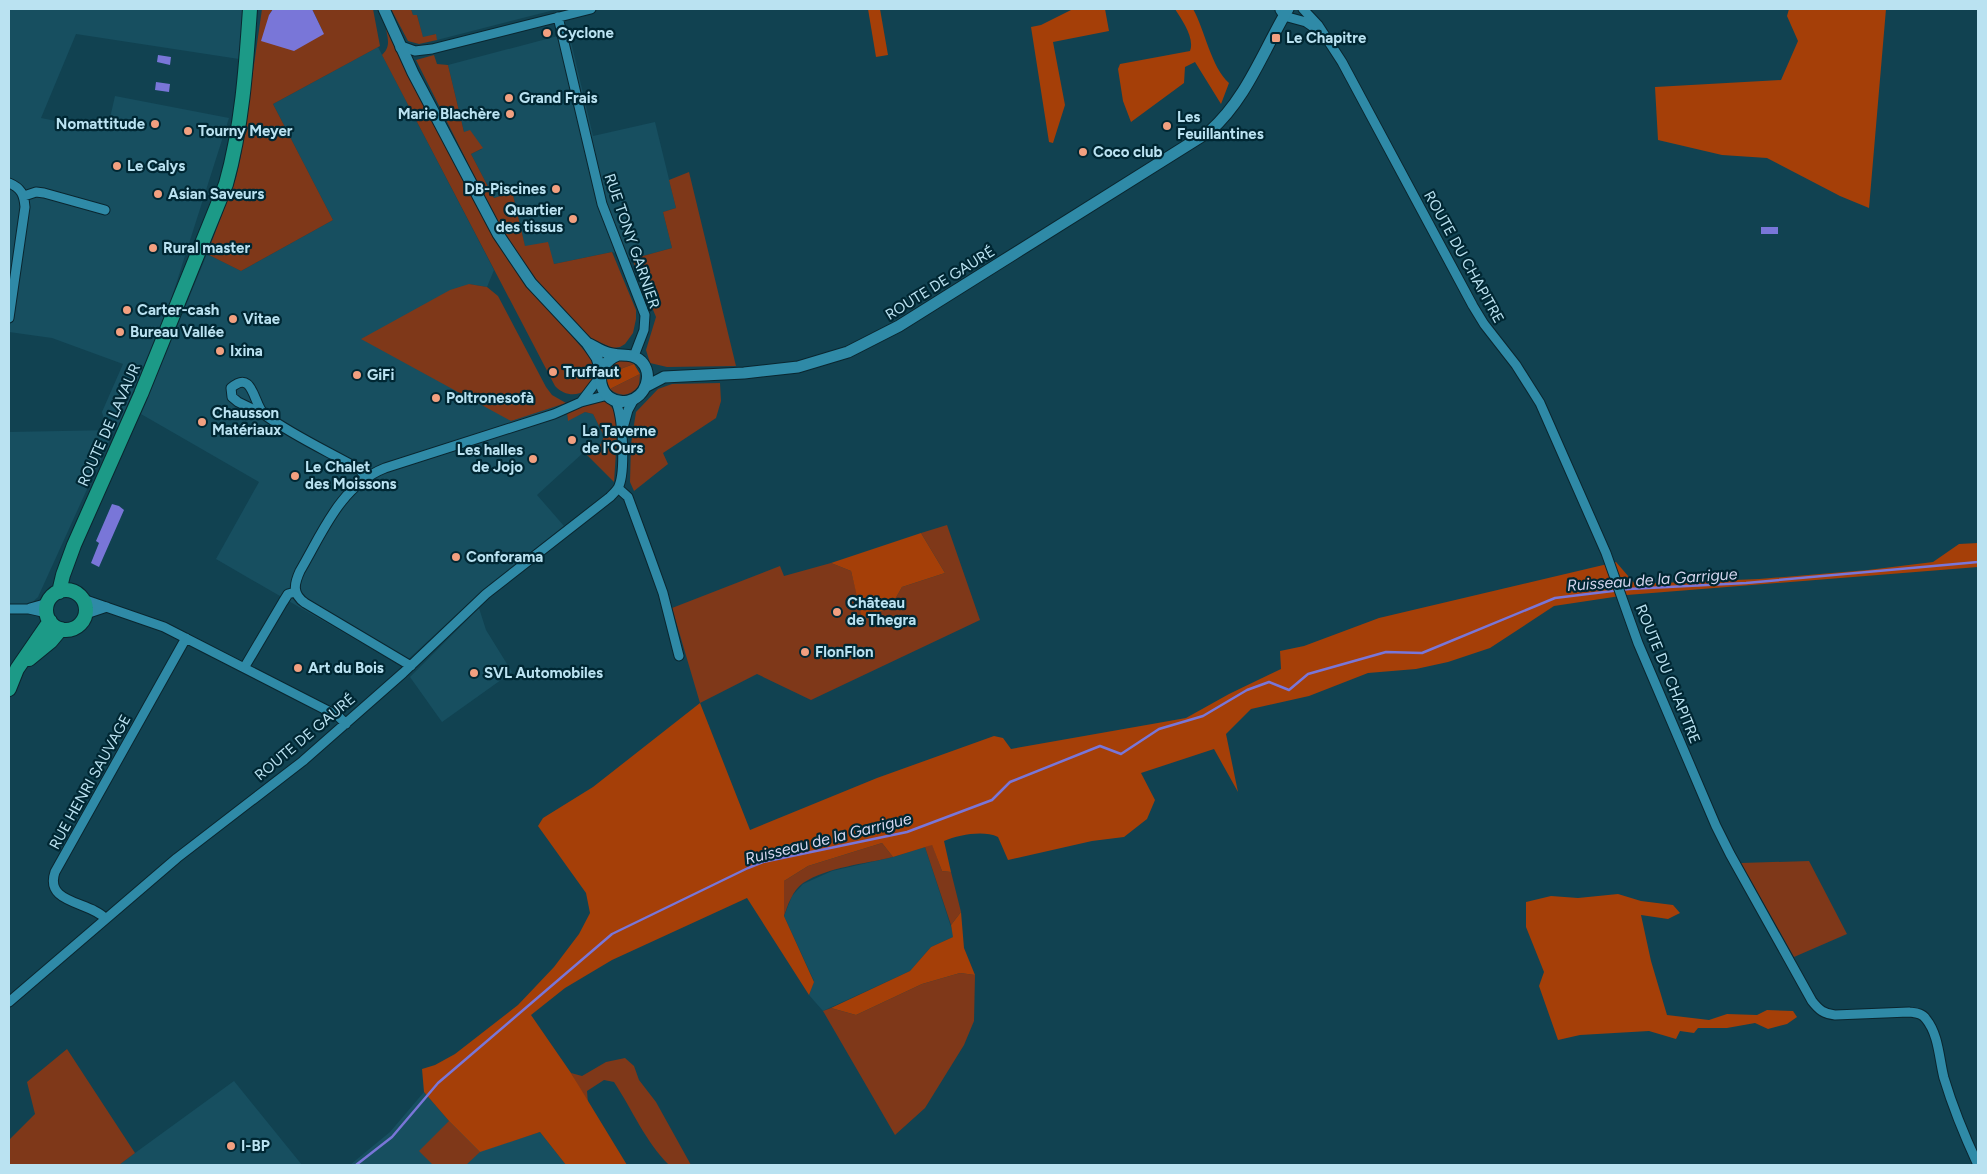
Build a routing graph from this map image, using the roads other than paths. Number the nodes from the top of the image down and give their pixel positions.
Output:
1 (250, 9) edge
2 (257, 9) edge
3 (384, 9) edge
4 (591, 9) edge
5 (1303, 9) edge
6 (1283, 11) edge
7 (558, 17) junction
8 (1325, 35) junction
9 (400, 48) junction
10 (246, 60) junction
11 (9, 183) edge
12 (24, 196) junction
13 (105, 210) dead end
14 (9, 318) edge
15 (587, 343) junction
16 (618, 355) junction
17 (634, 356) junction
18 (644, 366) junction
19 (601, 374) junction
20 (678, 376) junction
21 (645, 387) junction
22 (611, 398) junction
23 (634, 399) junction
24 (581, 402) junction
25 (263, 414) dead end
26 (622, 431) junction
27 (366, 477) junction
28 (618, 488) junction
29 (295, 592) junction
30 (72, 594) junction
31 (107, 607) junction
32 (9, 609) edge
33 (48, 612) junction
34 (86, 614) junction
35 (61, 630) junction
36 (186, 638) junction
37 (679, 656) dead end
38 (411, 666) junction
39 (244, 668) junction
40 (17, 669) junction
41 (9, 689) edge
42 (346, 724) junction
43 (106, 919) junction
44 (9, 1002) edge
45 (1978, 1165) edge

1 - 10 main road, ROUTE DE LAVAUR
2 - 10 main road, ROUTE DE LAVAUR
3 - 9 street
4 - 7 street
5 - 8 street, ROUTE DU CHAPITRE
6 - 8 street, ROUTE DU CHAPITRE
6 - 20 street, ROUTE DE GAURÉ
7 - 9 street
7 - 17 street, RUE TONY GARNIER
8 - 45 street, ROUTE DU CHAPITRE
9 - 15 street
10 - 30 main road, ROUTE DE LAVAUR
11 - 12 street
12 - 13 street
12 - 14 street
15 - 16 street
15 - 19 street
16 - 17 street
16 - 19 street
17 - 18 street
18 - 20 street, ROUTE DE GAURÉ
18 - 21 street
19 - 22 street
19 - 24 street
20 - 21 street, ROUTE DE GAURÉ
21 - 23 street
22 - 23 street
22 - 24 street
22 - 26 street
23 - 26 street
24 - 27 street
25 - 27 street
26 - 28 street
27 - 29 street
28 - 37 street
28 - 38 street, ROUTE DE GAURÉ
29 - 38 street
29 - 39 street
30 - 31 street
30 - 33 main road
30 - 34 main road
31 - 34 street
31 - 36 street
32 - 33 street
33 - 35 main road
33 - 40 main road
34 - 35 main road
35 - 40 main road
36 - 39 street
36 - 43 street, RUE HENRI SAUVAGE
38 - 42 street, ROUTE DE GAURÉ
39 - 42 street
40 - 41 main road
42 - 43 street, ROUTE DE GAURÉ
43 - 44 street, ROUTE DE GAURÉ

